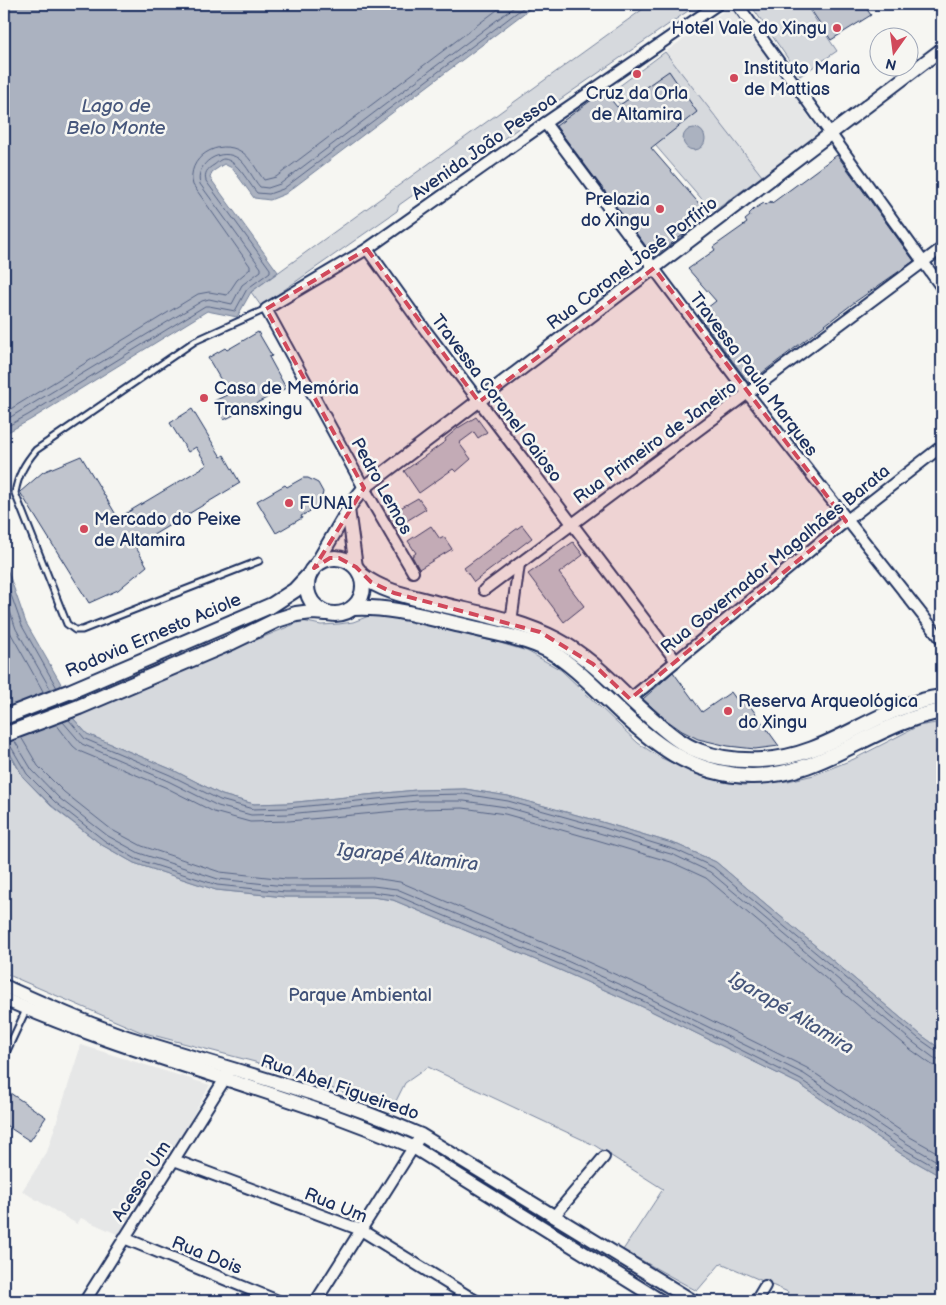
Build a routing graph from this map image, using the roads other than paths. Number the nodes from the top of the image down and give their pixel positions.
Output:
1 (718, 4) edge
2 (737, 4) edge
3 (942, 49) edge
4 (545, 123) junction
5 (831, 135) junction
6 (942, 248) edge
7 (367, 249) junction
8 (923, 263) junction
9 (654, 268) junction
10 (942, 288) edge
11 (266, 309) junction
12 (748, 394) junction
13 (479, 402) junction
14 (942, 446) edge
15 (364, 488) junction
16 (348, 509) junction
17 (846, 521) junction
18 (572, 524) junction
19 (259, 561) dead end
20 (519, 564) junction
21 (359, 571) junction
22 (311, 572) junction
23 (413, 572) dead end
24 (484, 590) dead end
25 (354, 608) junction
26 (327, 613) junction
27 (511, 622) junction
28 (942, 640) edge
29 (676, 661) junction
30 (942, 697) edge
31 (630, 699) junction
32 (942, 711) edge
33 (4, 717) edge
34 (4, 735) edge
35 (4, 986) edge
36 (4, 999) edge
37 (4, 1004) edge
38 (27, 1006) junction
39 (4, 1057) edge
40 (228, 1073) junction
41 (421, 1135) junction
42 (413, 1147) junction
43 (604, 1157) dead end
44 (174, 1160) junction
45 (555, 1215) junction
46 (361, 1230) junction
47 (124, 1238) junction
48 (765, 1286) dead end
49 (85, 1301) edge
50 (278, 1301) edge
51 (316, 1301) edge
52 (476, 1301) edge
53 (661, 1301) edge
54 (693, 1301) edge
55 (756, 1301) edge

1 - 4 street, Avenida João Pessoa
2 - 5 street
3 - 5 street, Rua Coronel José Porfírio
4 - 7 street, Avenida João Pessoa
4 - 9 street, Travessa Paula Marques
5 - 8 street
5 - 9 street, Rua Coronel José Porfírio
6 - 8 street, Rua Primeiro de Janeiro
7 - 11 street, Avenida João Pessoa
7 - 13 street, Travessa Coronel Gaioso
8 - 10 street
8 - 12 street, Rua Primeiro de Janeiro
9 - 12 street, Travessa Paula Marques
9 - 13 street, Rua Coronel José Porfírio
11 - 15 street, Pedro Lemos
11 - 19 lane
12 - 17 street, Travessa Paula Marques
12 - 18 street, Rua Primeiro de Janeiro
13 - 15 street, Rua Coronel José Porfírio
13 - 18 street, Travessa Coronel Gaioso
14 - 17 street, Rua Governador Magalhães Barata
15 - 16 street, Rua Coronel José Porfírio
15 - 23 street, Pedro Lemos
16 - 21 street
16 - 22 street, Rua Coronel José Porfírio
17 - 28 street, Travessa Paula Marques
17 - 29 street, Rua Governador Magalhães Barata
18 - 20 street, Rua Primeiro de Janeiro
18 - 29 street, Travessa Coronel Gaioso
20 - 24 street, Rua Primeiro de Janeiro
20 - 27 street
21 - 22 main road
21 - 25 main road
21 - 27 main road
22 - 26 main road
22 - 33 main road, Rodovia Ernesto Aciole
25 - 26 main road
25 - 32 main road
26 - 34 main road, Rodovia Ernesto Aciole
27 - 31 main road
29 - 31 street, Rua Governador Magalhães Barata
30 - 31 main road
35 - 38 street, Rua Abel Figueiredo
36 - 38 street, Rua Abel Figueiredo
37 - 38 lane
38 - 39 lane
38 - 40 street, Rua Abel Figueiredo
40 - 41 street, Rua Abel Figueiredo
40 - 42 street, Rua Abel Figueiredo
40 - 44 street, Acesso Um
41 - 42 street
41 - 45 street, Rua Abel Figueiredo
42 - 46 street
42 - 53 street, Rua Abel Figueiredo
43 - 45 street
44 - 46 street, Rua Um
44 - 47 street, Acesso Um
45 - 54 street, Rua Abel Figueiredo
46 - 51 street
46 - 52 street, Rua Um
47 - 49 street, Acesso Um
47 - 50 street, Rua Dois
48 - 55 street

